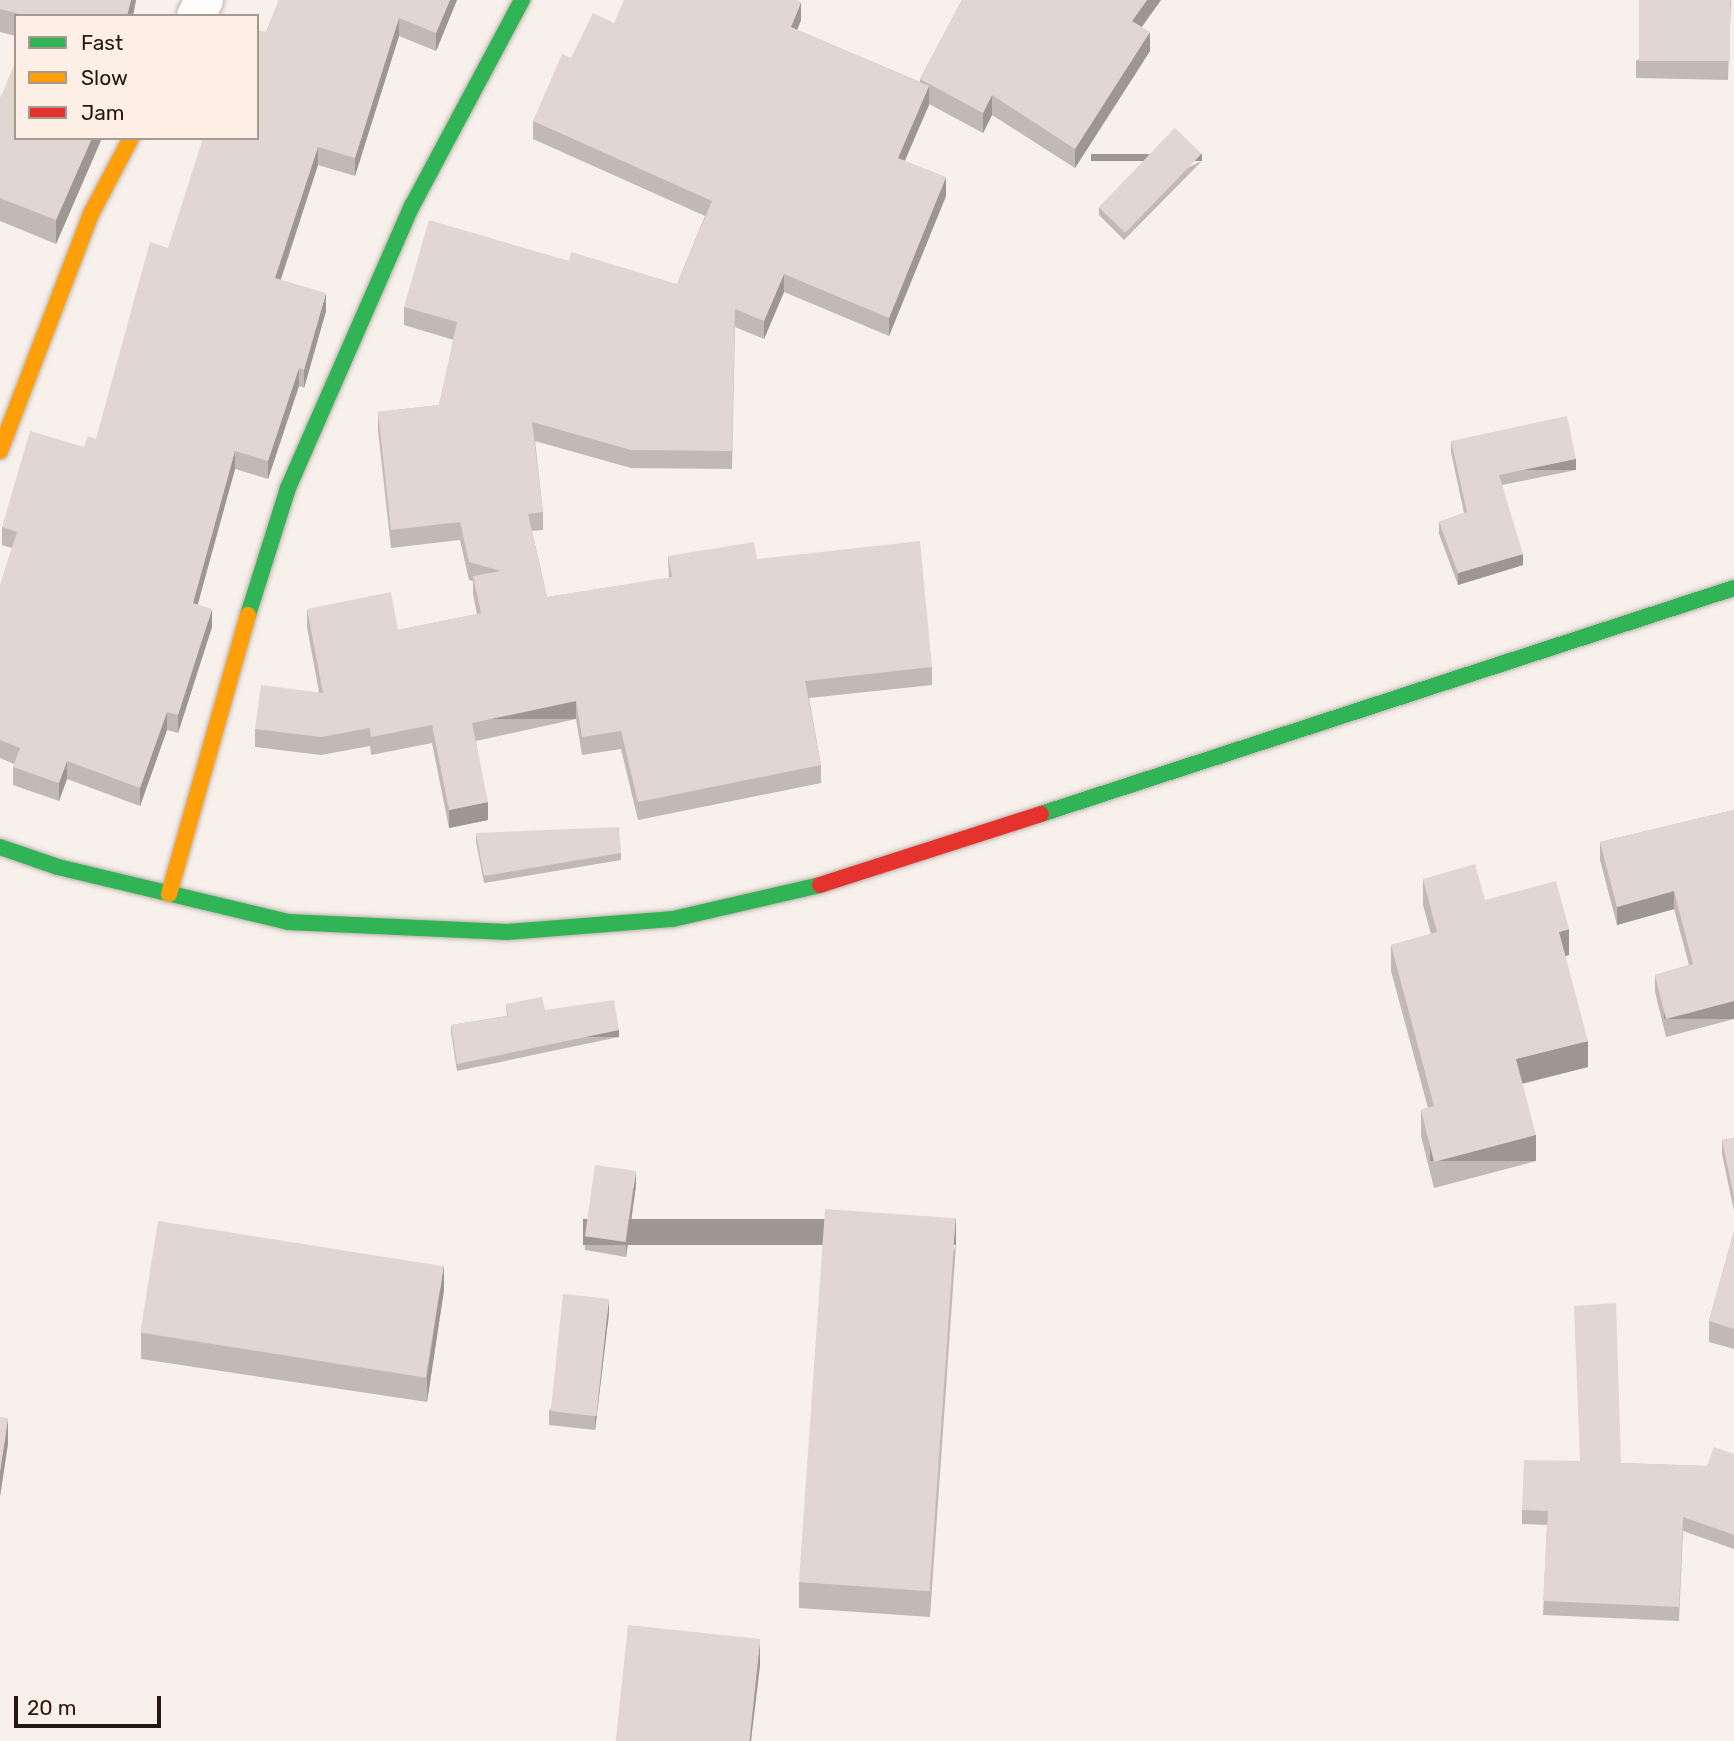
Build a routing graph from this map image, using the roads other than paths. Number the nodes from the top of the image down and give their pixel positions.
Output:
1 (522, 0) edge
2 (130, 140) edge
3 (0, 451) edge
4 (1734, 588) edge
5 (0, 847) edge
6 (169, 894) junction

1 - 6 main road
2 - 3 main road
4 - 6 main road
5 - 6 main road

